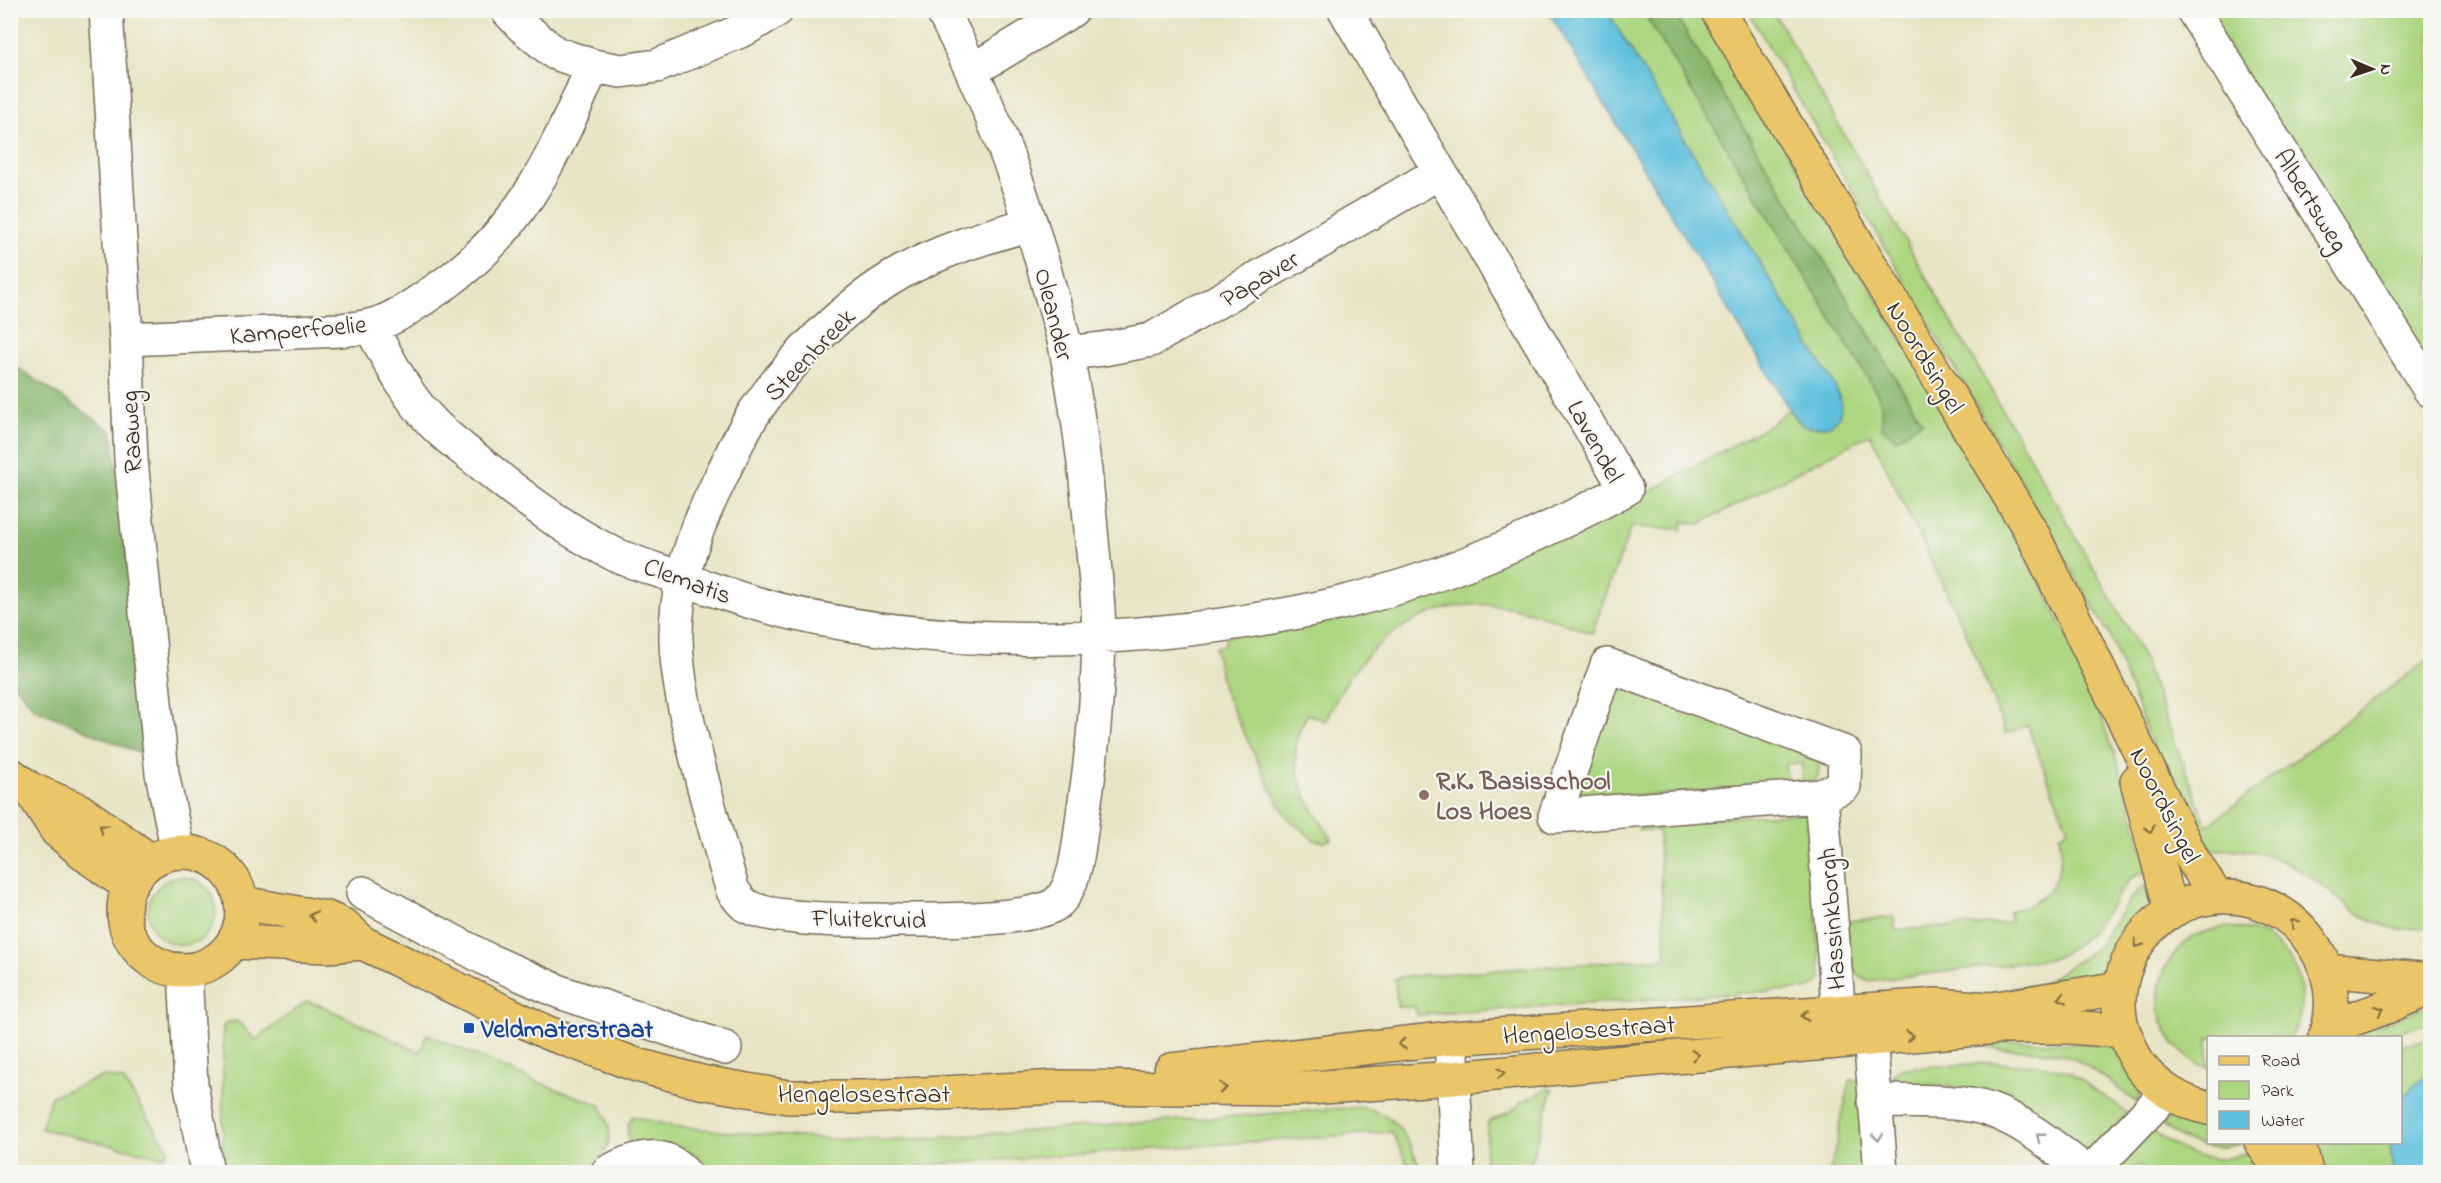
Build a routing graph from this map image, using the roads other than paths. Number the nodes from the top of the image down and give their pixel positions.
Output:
1 (106, 10) edge
2 (507, 10) edge
3 (777, 10) edge
4 (942, 10) edge
5 (1072, 10) edge
6 (1345, 10) edge
7 (1717, 10) edge
8 (2193, 10) edge
9 (593, 66) junction
10 (973, 70) junction
11 (1440, 172) junction
12 (1031, 224) junction
13 (370, 326) junction
14 (126, 339) junction
15 (1067, 352) junction
16 (2430, 390) edge
17 (682, 579) junction
18 (1099, 635) junction
19 (2118, 712) junction
20 (20, 781) edge
21 (1821, 796) junction
22 (165, 856) junction
23 (129, 886) junction
24 (363, 893) dead end
25 (2216, 896) junction
26 (242, 903) junction
27 (2172, 910) junction
28 (414, 920) junction
29 (233, 942) junction
30 (363, 943) junction
31 (185, 970) junction
32 (2327, 970) junction
33 (2430, 980) edge
34 (2120, 988) junction
35 (2430, 988) edge
36 (648, 1020) junction
37 (1854, 1027) junction
38 (2122, 1031) junction
39 (2327, 1033) edge
40 (1451, 1038) junction
41 (725, 1048) dead end
42 (637, 1065) junction
43 (1453, 1078) junction
44 (1059, 1087) junction
45 (2167, 1092) junction
46 (1874, 1101) junction
47 (2207, 1108) edge
48 (2262, 1144) edge
49 (2299, 1144) edge
50 (207, 1173) edge
51 (608, 1173) edge
52 (683, 1173) edge
53 (1458, 1173) edge
54 (1881, 1173) edge
55 (2086, 1173) edge
56 (2091, 1173) edge
57 (2282, 1173) edge
58 (2306, 1173) edge

1 - 14 street, Raaweg
2 - 9 street
3 - 9 street
4 - 10 street, Oleander
5 - 10 street
6 - 11 street, Lavendel
7 - 19 main road, Noordsingel
8 - 16 street, Albertsweg
9 - 13 street, Kamperfoelie
10 - 12 street, Oleander
11 - 15 street, Papaver
11 - 18 street, Lavendel
12 - 15 street, Oleander
12 - 17 street, Steenbreek
13 - 14 street, Kamperfoelie
13 - 17 street, Clematis
14 - 22 street, Raaweg
15 - 18 street, Oleander
17 - 18 street, Clematis
17 - 18 street, Fluitekruid
19 - 25 main road, Noordsingel
19 -> 27 main road, Noordsingel
22 -> 20 main road
20 - 23 main road
21 - 21 street
21 - 37 street, Hassinkborgh
22 - 23 main road
22 - 26 main road
23 - 31 main road
24 - 28 street
25 - 27 main road
32 -> 25 main road
26 - 29 main road
30 -> 26 main road, Hengelosestraat
27 -> 34 main road
28 - 30 street
28 - 36 street
29 - 30 main road
29 - 31 main road
30 - 42 main road, Hengelosestraat
31 - 50 street
32 - 33 main road
32 - 39 main road
34 -> 37 main road, Hengelosestraat
34 - 38 main road
39 -> 35 main road
36 - 41 street
36 - 42 street
37 -> 38 main road, Hengelosestraat
37 -> 40 main road, Hengelosestraat
43 -> 37 main road, Hengelosestraat
37 - 46 street, Hassinkborgh
38 - 45 main road
40 - 43 street
40 -> 44 main road, Hengelosestraat
42 - 44 main road, Hengelosestraat
44 -> 43 main road, Hengelosestraat
43 - 53 street
45 - 47 main road
45 - 56 street
46 -> 54 street, Hassinkborgh
55 -> 46 street
48 - 57 main road
49 - 58 main road
51 - 52 street

